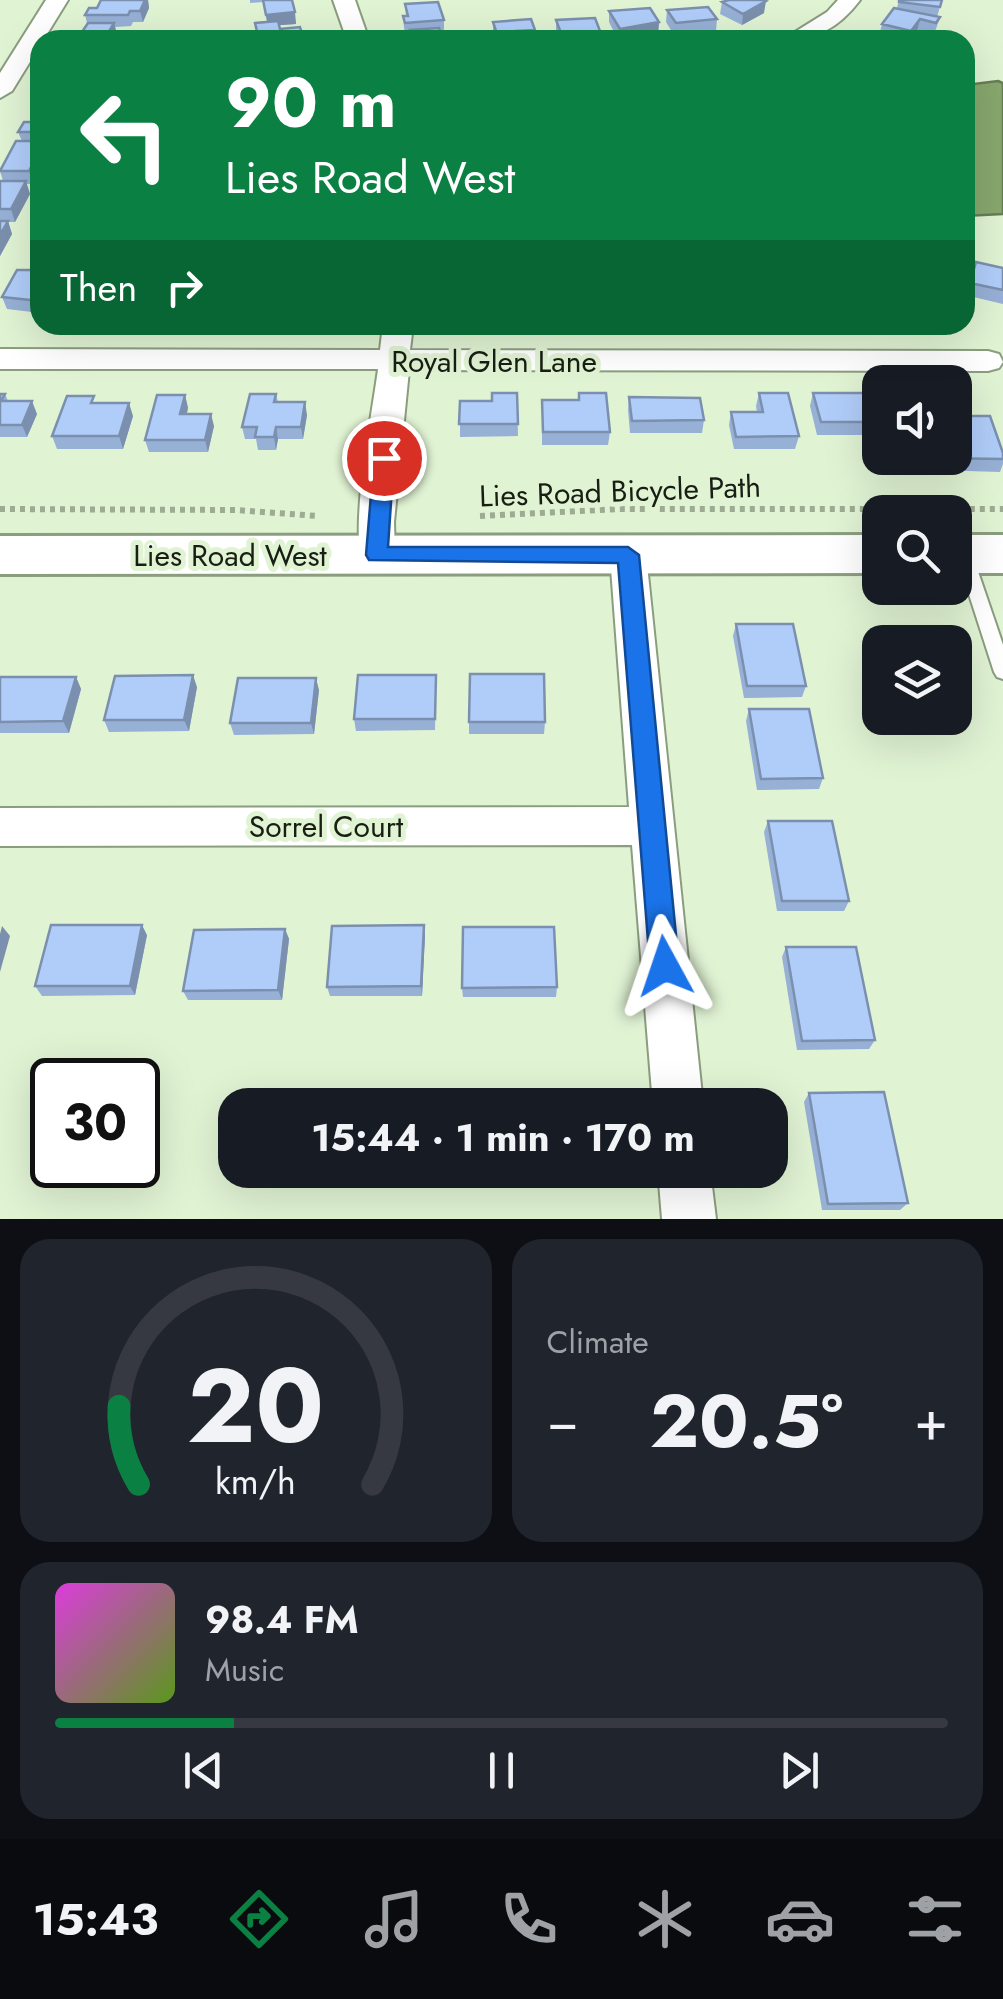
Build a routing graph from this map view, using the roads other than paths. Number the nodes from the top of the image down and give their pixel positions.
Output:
1 (56, 0) edge
2 (344, 0) edge
3 (849, 0) edge
4 (38, 30) edge
5 (354, 30) edge
6 (812, 30) edge
7 (30, 42) edge
8 (0, 91) edge
9 (397, 335) edge
10 (0, 359) edge
11 (395, 361) junction
12 (988, 361) dead end
13 (376, 538) junction
14 (0, 554) edge
15 (862, 554) edge
16 (974, 554) edge
17 (628, 555) junction
18 (998, 644) edge
19 (1003, 672) edge
20 (652, 826) junction
21 (0, 827) edge
22 (676, 1088) edge
23 (686, 1188) edge
24 (689, 1219) edge

1 - 4 street
2 - 5 street
3 - 6 street
7 - 8 street
9 - 11 street
10 - 11 street, Royal Glen Lane
11 - 12 street, Royal Glen Lane
11 - 13 street
13 - 14 street, Lies Road West
13 - 17 street, Lies Road West
15 - 17 street, Lies Road West
16 - 18 lane
17 - 20 street
18 - 19 lane
20 - 21 street, Sorrel Court
20 - 22 street
23 - 24 street

